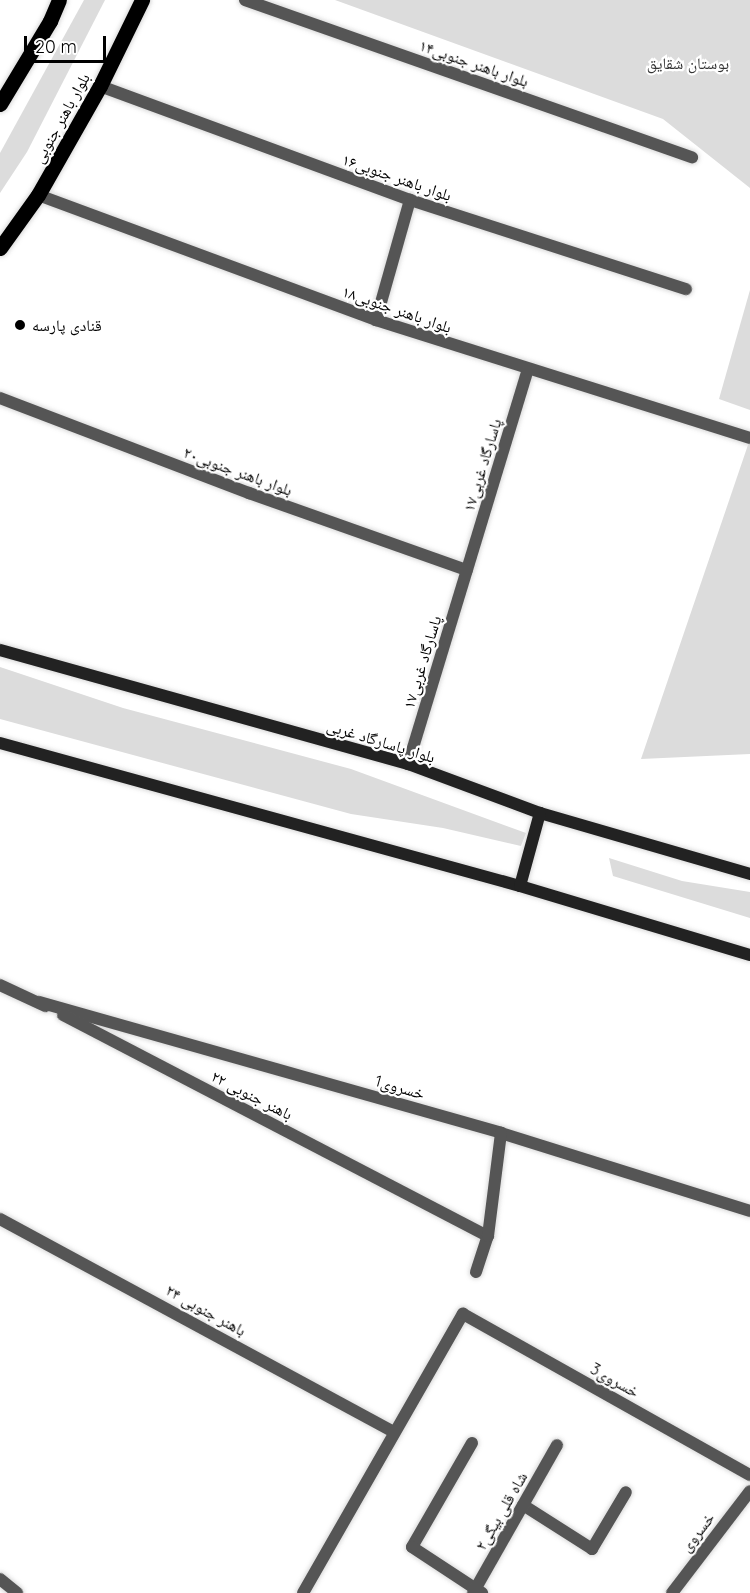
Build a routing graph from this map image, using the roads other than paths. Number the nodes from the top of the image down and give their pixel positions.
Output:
1 (59, 0) edge
2 (142, 0) edge
3 (245, 0) edge
4 (100, 86) junction
5 (0, 104) edge
6 (692, 157) dead end
7 (39, 195) junction
8 (410, 200) junction
9 (0, 248) edge
10 (686, 289) dead end
11 (376, 320) junction
12 (528, 370) junction
13 (0, 398) edge
14 (750, 438) edge
15 (467, 570) junction
16 (0, 650) edge
17 (0, 743) edge
18 (408, 764) junction
19 (540, 813) junction
20 (750, 874) edge
21 (520, 886) junction
22 (750, 955) edge
23 (0, 985) edge
24 (39, 1002) junction
25 (501, 1133) junction
26 (750, 1211) edge
27 (0, 1219) edge
28 (488, 1236) junction
29 (476, 1272) dead end
30 (393, 1432) junction
31 (472, 1443) dead end
32 (558, 1445) dead end
33 (750, 1475) edge
34 (750, 1491) edge
35 (626, 1492) dead end
36 (523, 1505) junction
37 (0, 1579) edge
38 (476, 1592) edge
39 (17, 1593) edge
40 (303, 1593) edge
41 (672, 1593) edge

1 - 5 main road
2 - 4 main road, بلوار باهنر جنوبی
3 - 6 street, بلوار باهنر جنوبی۱۴
4 - 7 main road, بلوار باهنر جنوبی
4 - 8 street, بلوار باهنر جنوبی۱۶
7 - 9 main road, بلوار باهنر جنوبی
7 - 11 street, ۱۸بلوار باهنر جنوبی
8 - 10 street, بلوار باهنر جنوبی۱۶
8 - 11 street
11 - 12 street, ۱۸بلوار باهنر جنوبی
12 - 14 street, ۱۸بلوار باهنر جنوبی
12 - 15 street, ۱۷پاسارگاد غربی
13 - 15 street, بلوار باهنر جنوبی۲۰
15 - 18 street, پاسارگاد غربی۱۷
16 - 18 main road, بلوار پاسارگاد غربی
17 - 21 main road
18 - 19 main road, بلوار پاسارگاد غربی
19 - 20 main road, بلوار پاسارگاد غربی
19 - 21 main road
21 - 22 main road
23 - 24 street, ۲۲ باهنر جنوبی
24 - 25 street, خسروى1
24 - 28 street, ۲۲ باهنر جنوبی
25 - 26 street, خسروى1
25 - 28 street
27 - 30 street, ۲۴ باهنر جنوبی
28 - 29 street
30 - 33 street, 3خسروى
30 - 40 street
31 - 38 street
32 - 36 street, شاه قلی بیگی۲
34 - 41 street, خسروى
35 - 36 street
36 - 38 street, شاه قلی بیگی۲
37 - 39 street

